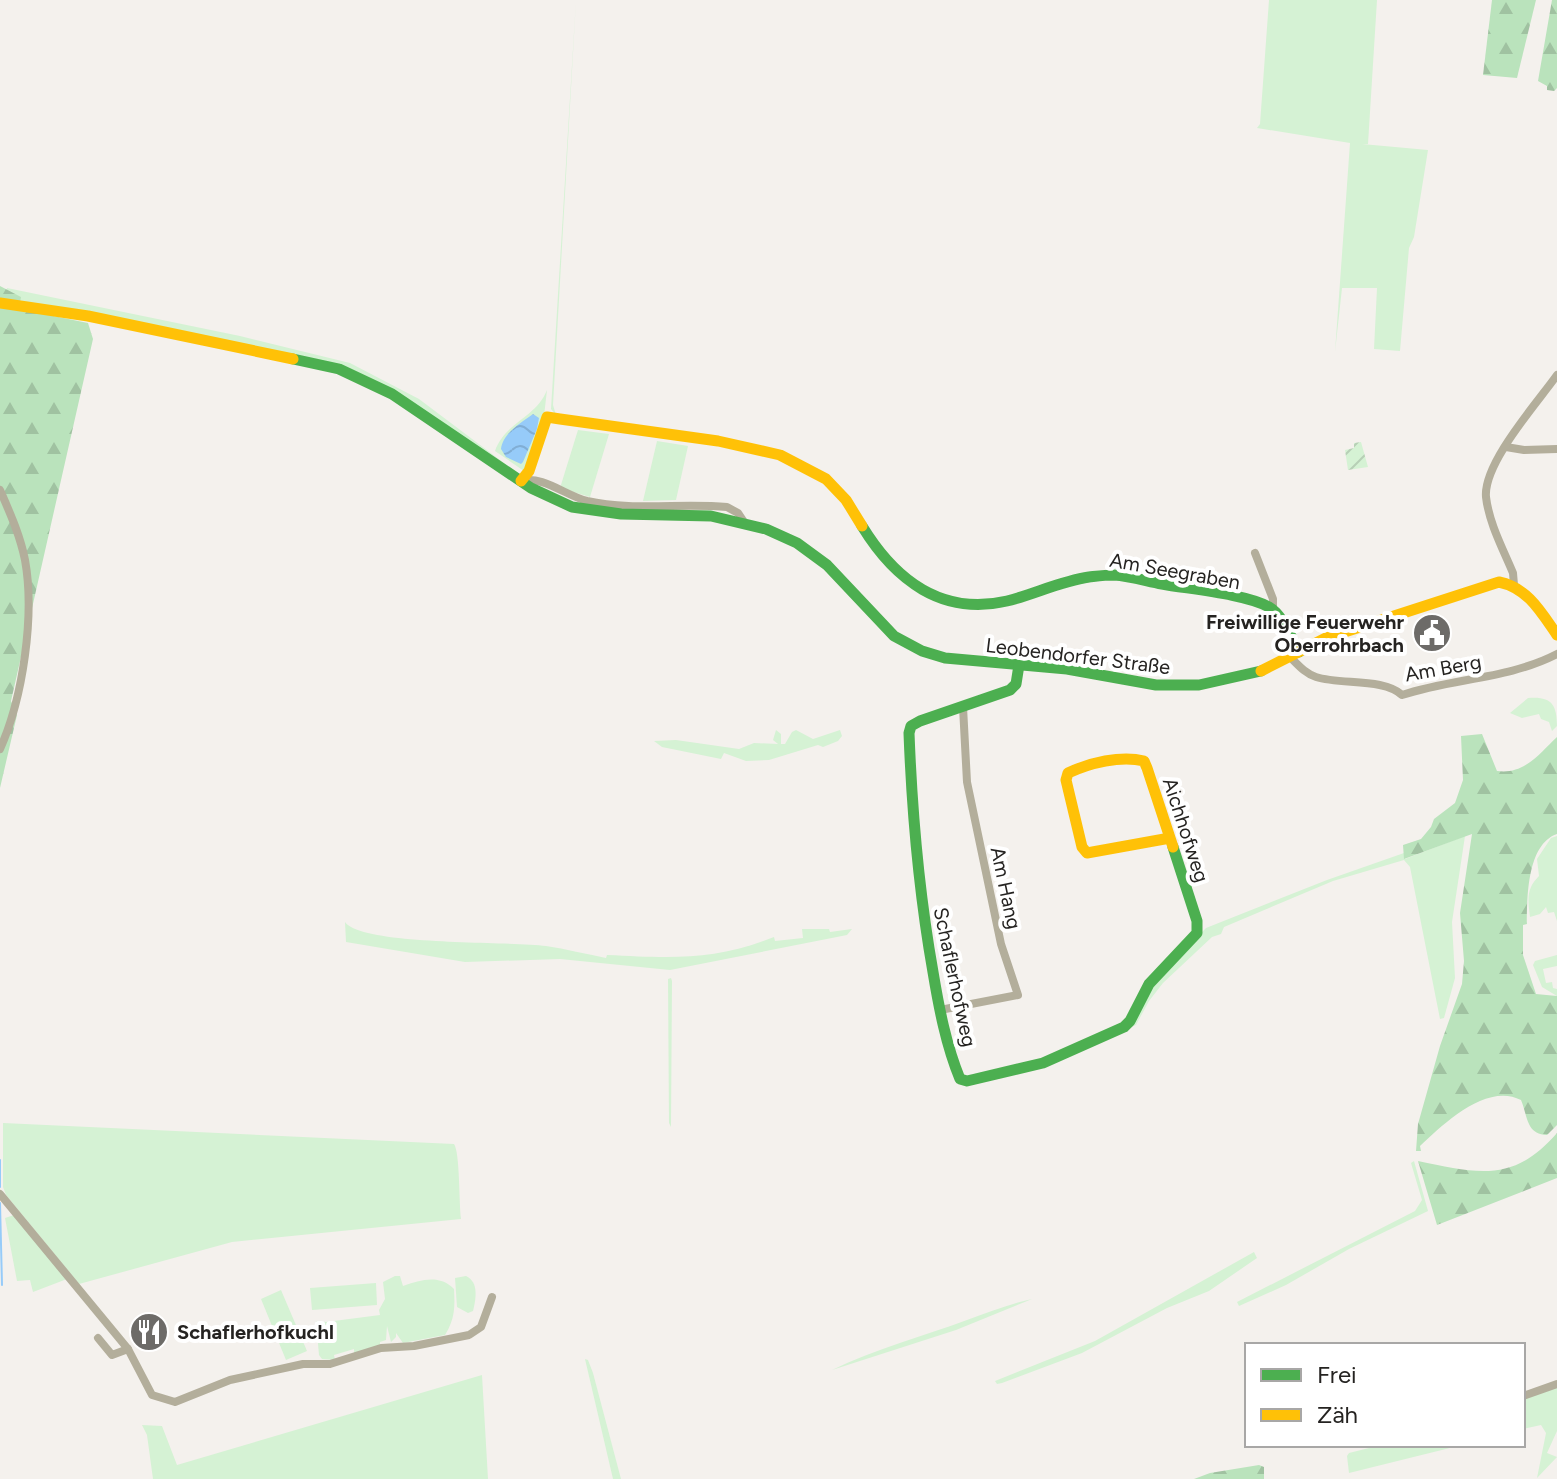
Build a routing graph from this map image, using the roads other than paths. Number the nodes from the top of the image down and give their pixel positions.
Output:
1 (0, 303) edge
2 (1557, 375) edge
3 (1506, 447) junction
4 (1557, 449) edge
5 (521, 481) junction
6 (0, 490) edge
7 (1255, 553) dead end
8 (1514, 585) junction
9 (1273, 609) junction
10 (1557, 635) edge
11 (1557, 654) edge
12 (1295, 655) junction
13 (1019, 665) junction
14 (963, 707) junction
15 (0, 749) edge
16 (1170, 838) junction
17 (1199, 928) joint
18 (940, 1010) junction
19 (0, 1194) edge
20 (492, 1297) dead end
21 (98, 1338) dead end
22 (128, 1349) junction
23 (1557, 1384) edge
24 (1525, 1395) edge

1 - 5 street, Leobendorfer Straße
2 - 3 street
3 - 4 street
3 - 8 street
5 - 9 street, Am Seegraben
5 - 13 street, Leobendorfer Straße
6 - 15 street
7 - 9 street
8 - 10 street
8 - 12 street, Leobendorfer Straße
9 - 12 street
11 - 12 street, Am Berg
12 - 13 street, Leobendorfer Straße
13 - 14 street
14 - 18 street, Schaflerhofweg
14 - 18 street, Am Hang
16 - 16 street, Aichhofweg
16 - 17 street, Aichhofweg
17 - 18 street, Schaflerhofweg
19 - 22 street
20 - 22 street
21 - 22 street
23 - 24 street

